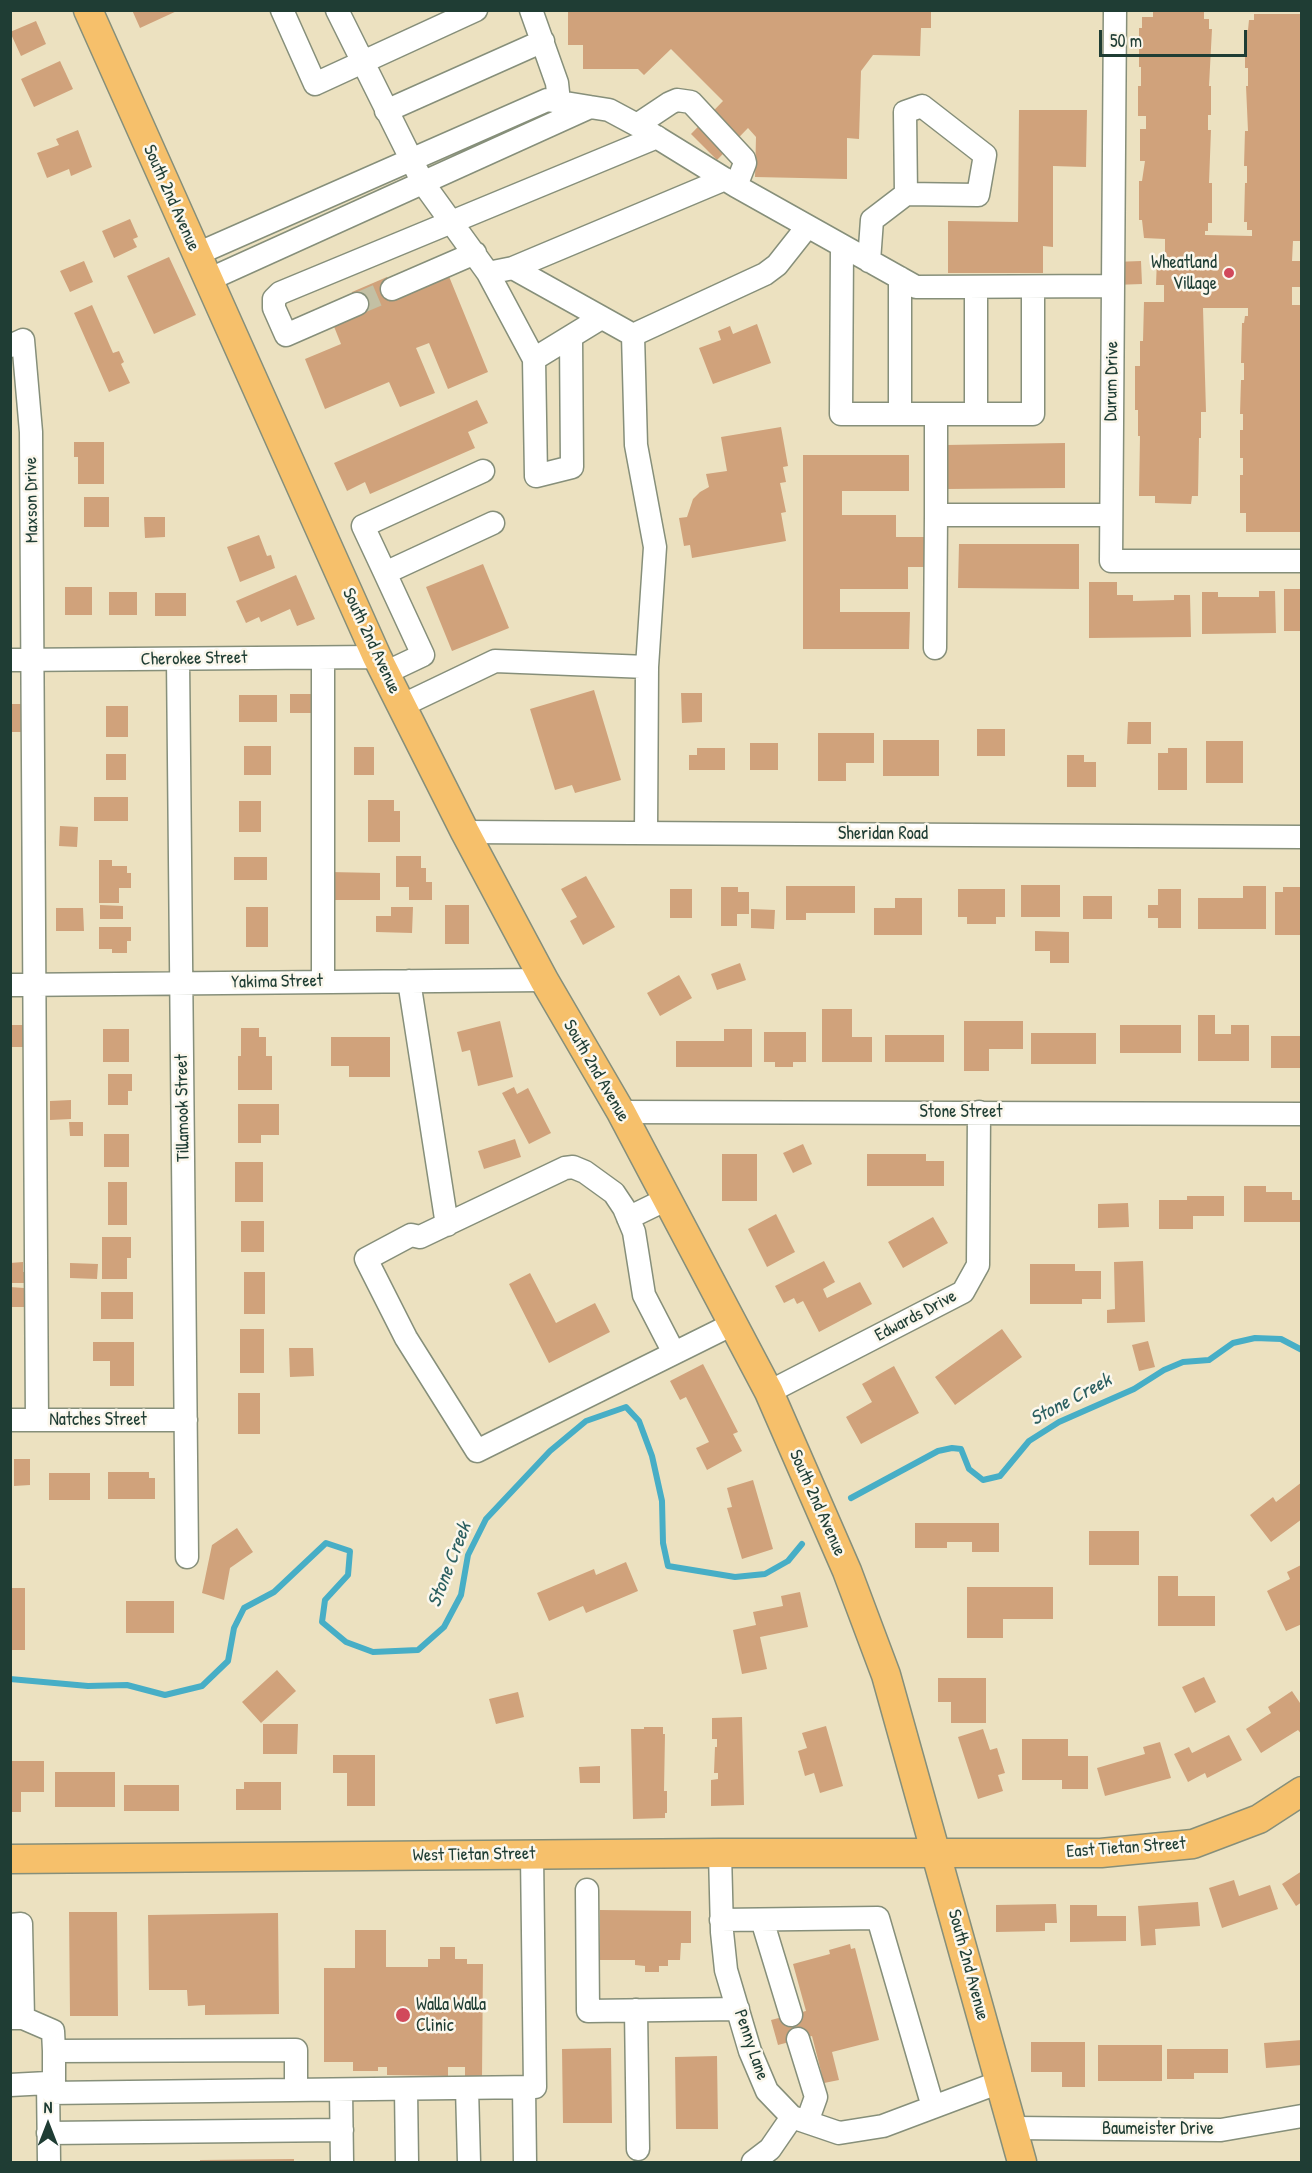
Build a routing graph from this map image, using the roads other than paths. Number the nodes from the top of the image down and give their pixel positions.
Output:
1 (88, 10) edge
2 (282, 10) edge
3 (476, 10) edge
4 (531, 10) edge
5 (1115, 10) edge
6 (344, 13) edge
7 (543, 41) junction
8 (362, 62) junction
9 (559, 102) junction
10 (590, 107) junction
11 (386, 111) junction
12 (637, 125) junction
13 (657, 137) junction
14 (411, 160) junction
15 (423, 183) junction
16 (730, 183) junction
17 (906, 194) junction
18 (453, 222) junction
19 (807, 227) junction
20 (842, 246) junction
21 (475, 253) junction
22 (196, 254) junction
23 (869, 261) junction
24 (513, 268) junction
25 (488, 273) junction
26 (900, 278) junction
27 (208, 280) junction
28 (1113, 286) junction
29 (976, 287) junction
30 (1033, 287) junction
31 (392, 289) tunnel mouth
32 (357, 304) tunnel mouth
33 (601, 318) junction
34 (633, 335) junction
35 (570, 337) junction
36 (17, 343) edge
37 (534, 359) junction
38 (900, 414) junction
39 (936, 414) junction
40 (976, 414) junction
41 (483, 471) dead end
42 (936, 515) junction
43 (1111, 515) junction
44 (493, 523) dead end
45 (1302, 561) edge
46 (385, 573) junction
47 (935, 648) dead end
48 (323, 658) junction
49 (178, 659) junction
50 (10, 660) edge
51 (34, 660) junction
52 (381, 665) junction
53 (647, 667) junction
54 (401, 706) junction
55 (465, 832) junction
56 (646, 833) junction
57 (1302, 837) edge
58 (544, 980) junction
59 (409, 981) junction
60 (323, 982) junction
61 (181, 984) junction
62 (10, 985) edge
63 (35, 985) junction
64 (621, 1112) junction
65 (979, 1112) junction
66 (1302, 1114) edge
67 (667, 1199) junction
68 (628, 1218) junction
69 (447, 1225) junction
70 (733, 1324) junction
71 (674, 1353) junction
72 (770, 1392) junction
73 (10, 1420) edge
74 (37, 1420) junction
75 (186, 1420) junction
76 (187, 1557) dead end
77 (1302, 1791) edge
78 (720, 1853) junction
79 (937, 1853) junction
80 (532, 1855) junction
81 (10, 1859) edge
82 (587, 1890) dead end
83 (722, 1920) junction
84 (762, 1920) junction
85 (10, 1924) edge
86 (738, 2009) junction
87 (636, 2010) junction
88 (791, 2015) dead end
89 (17, 2018) edge
90 (798, 2039) dead end
91 (54, 2051) junction
92 (1000, 2082) junction
93 (10, 2085) edge
94 (524, 2087) junction
95 (48, 2088) junction
96 (468, 2088) junction
97 (406, 2089) junction
98 (296, 2090) junction
99 (341, 2090) junction
100 (173, 2092) junction
101 (933, 2107) junction
102 (1302, 2115) edge
103 (799, 2120) junction
104 (1013, 2128) junction
105 (342, 2130) junction
106 (173, 2131) junction
107 (48, 2133) junction
108 (638, 2149) dead end
109 (762, 2160) edge
110 (49, 2163) edge
111 (342, 2163) edge
112 (407, 2163) edge
113 (468, 2163) edge
114 (525, 2163) edge
115 (1022, 2163) edge

1 - 22 main road, South 2nd Avenue
2 - 8 street
3 - 8 street
4 - 7 street
5 - 28 street, Durum Drive
6 - 8 street
7 - 9 street
7 - 11 street
8 - 11 street
9 - 10 street
9 - 14 street
10 - 12 street
10 - 15 street
11 - 14 street
12 - 13 street
12 - 16 street
13 - 16 street
13 - 18 street
14 - 15 street
14 - 22 street
15 - 18 street
15 - 27 street
16 - 19 street
16 - 24 street
17 - 17 street
17 - 23 street
18 - 21 street
18 - 32 street
19 - 20 street
19 - 34 street
20 - 23 street
20 - 38 street
21 - 25 street
21 - 31 street
22 - 27 main road, South 2nd Avenue
23 - 26 street
24 - 25 street
24 - 33 street
25 - 37 street
26 - 29 street
26 - 38 street
27 - 52 main road, South 2nd Avenue
28 - 30 street
28 - 43 street, Durum Drive
29 - 30 street
29 - 40 street
30 - 40 street
33 - 34 street
33 - 35 street
34 - 53 street
35 - 37 street
35 - 37 street
36 - 51 street, Maxson Drive
38 - 39 street
39 - 40 street
39 - 42 street
41 - 46 street
42 - 43 street
42 - 47 street
43 - 45 street, Durum Drive
44 - 46 street
46 - 52 street
48 - 49 street, Cherokee Street
48 - 52 street, Cherokee Street
48 - 60 street
49 - 51 street, Cherokee Street
49 - 61 street, Tillamook Street
50 - 51 street, Cherokee Street
51 - 63 street, Maxson Drive
52 - 54 main road, South 2nd Avenue
53 - 54 street
53 - 56 street
54 - 55 main road, South 2nd Avenue
55 - 56 street, Sheridan Road
55 - 58 main road, South 2nd Avenue
56 - 57 street, Sheridan Road
58 - 59 street, Yakima Street
58 - 64 main road, South 2nd Avenue
59 - 60 street, Yakima Street
59 - 69 street
60 - 61 street, Yakima Street
61 - 63 street, Yakima Street
61 - 75 street, Tillamook Street
62 - 63 street, Yakima Street
63 - 74 street, Maxson Drive
64 - 65 street, Stone Street
64 - 67 main road, South 2nd Avenue
65 - 66 street, Stone Street
65 - 72 street, Edwards Drive
67 - 68 street
67 - 70 main road, South 2nd Avenue
68 - 69 street
68 - 71 street
69 - 71 street
70 - 71 street
70 - 72 main road, South 2nd Avenue
72 - 79 main road, South 2nd Avenue
73 - 74 street, Natches Street
74 - 75 street, Natches Street
75 - 76 street, Tillamook Street
77 - 79 main road, East Tietan Street
78 - 79 main road, West Tietan Street
78 - 80 main road, West Tietan Street
78 - 83 street, Penny Lane
79 - 92 main road, South 2nd Avenue
80 - 81 main road, West Tietan Street
80 - 94 street
82 - 87 street
83 - 84 street
83 - 86 street, Penny Lane
84 - 88 street
84 - 101 street
85 - 89 street
86 - 87 street
86 - 103 street, Penny Lane
87 - 108 street
89 - 91 street
90 - 103 street
91 - 95 street
91 - 98 street
92 - 101 street, Penny Lane
92 - 104 main road, South 2nd Avenue
93 - 95 street
94 - 96 street
94 - 114 street
95 - 100 street
95 - 107 street
96 - 97 street
96 - 113 street
97 - 99 street
97 - 112 street
98 - 99 street
98 - 100 street
99 - 105 street
100 - 106 street
101 - 103 street, Penny Lane
102 - 104 street, Baumeister Drive
103 - 109 street
104 - 115 main road, South 2nd Avenue
105 - 106 street
105 - 111 street
106 - 107 street
107 - 110 street

